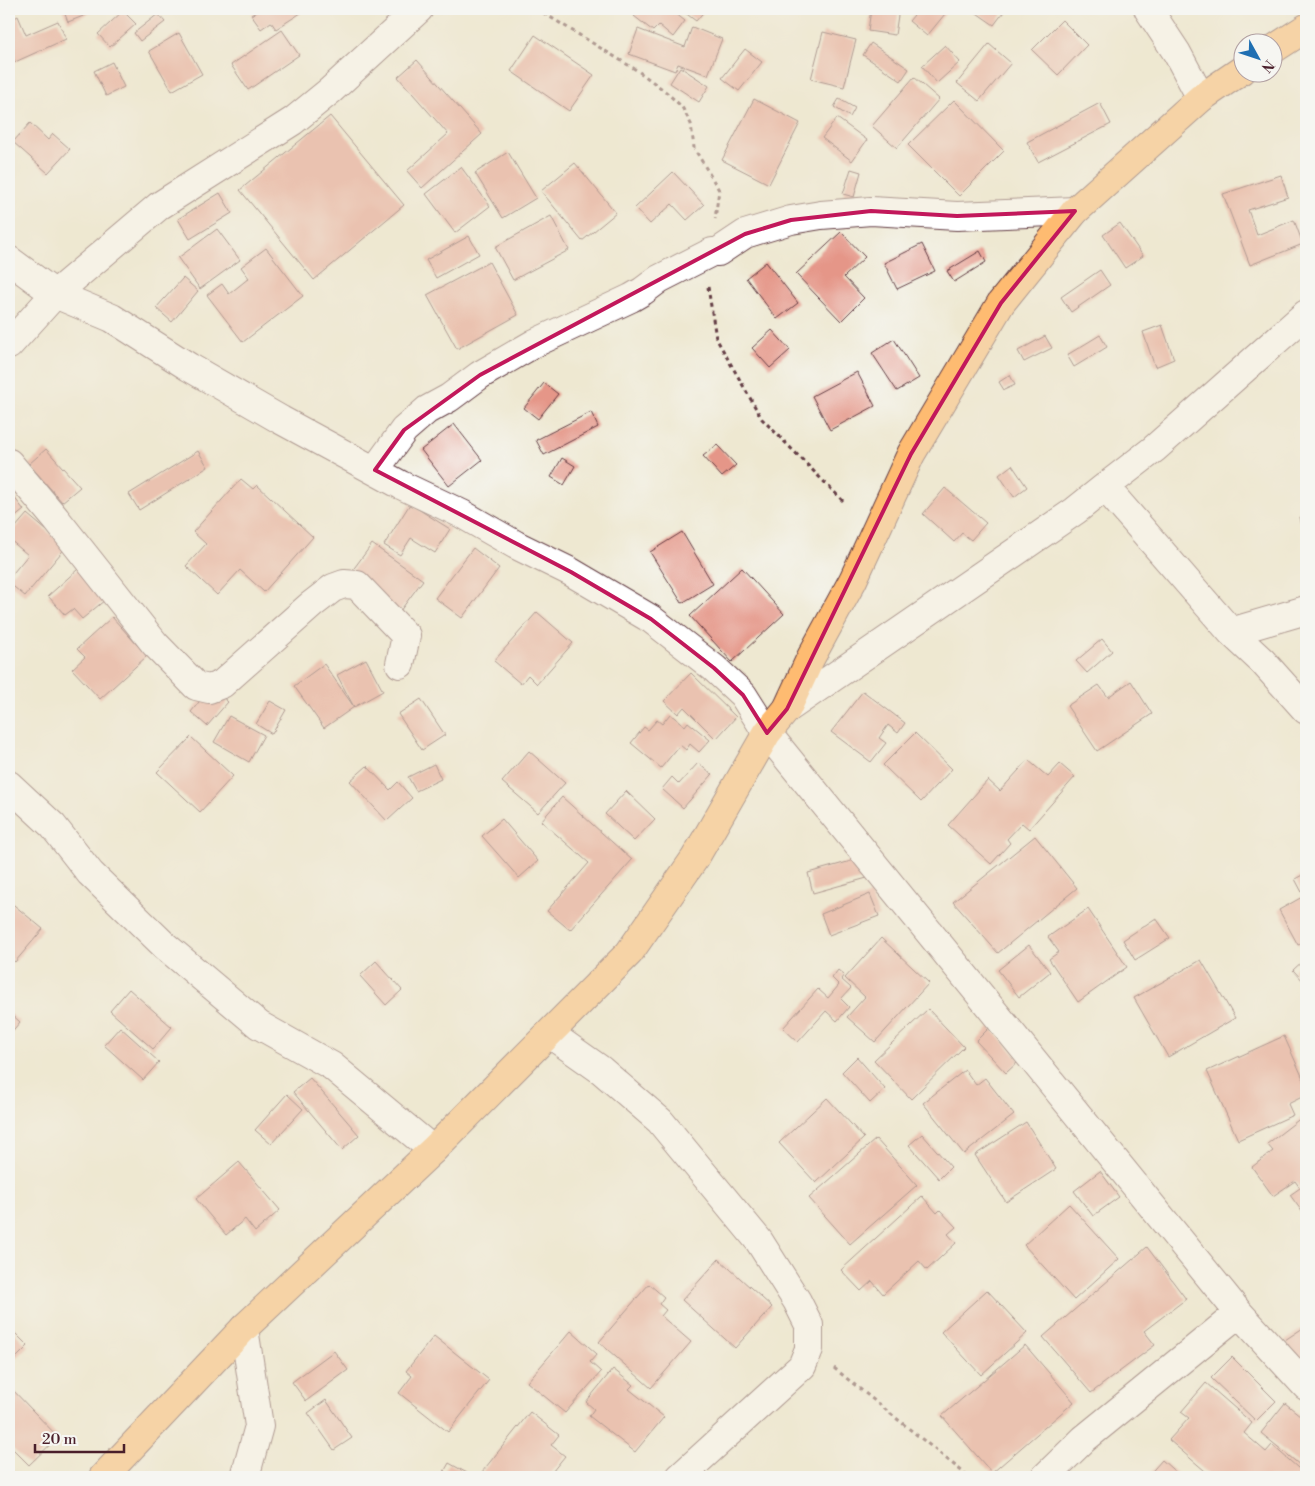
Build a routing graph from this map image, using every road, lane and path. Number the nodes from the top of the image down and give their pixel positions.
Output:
1 (419, 9) edge
2 (537, 9) edge
3 (1148, 9) edge
4 (1306, 28) edge
5 (1282, 44) edge
6 (1232, 77) edge
7 (1201, 98) junction
8 (1075, 211) junction
9 (712, 252) junction
10 (9, 260) edge
11 (55, 294) junction
12 (1306, 314) edge
13 (9, 345) edge
14 (9, 463) edge
15 (375, 470) junction
16 (1105, 488) junction
17 (845, 503) dead end
18 (1306, 610) edge
19 (1231, 632) junction
20 (400, 664) dead end
21 (787, 709) junction
22 (1306, 710) edge
23 (767, 733) junction
24 (9, 785) edge
25 (550, 1034) junction
26 (433, 1150) junction
27 (1239, 1313) junction
28 (244, 1328) junction
29 (809, 1349) junction
30 (1306, 1386) edge
31 (103, 1477) edge
32 (245, 1477) edge
33 (680, 1477) edge
34 (969, 1477) edge
35 (1045, 1477) edge

1 - 11 street
2 - 9 path
3 - 7 street
4 - 5 main road
6 - 7 main road
7 - 8 main road
8 - 9 street
8 - 21 main road
9 - 15 street
9 - 17 path
10 - 11 street
11 - 13 street
11 - 15 street
12 - 16 street
14 - 20 street
15 - 23 street
16 - 19 street
16 - 21 street
18 - 19 street
19 - 22 street
21 - 23 main road
23 - 25 main road
23 - 27 street
24 - 26 street
25 - 26 main road
25 - 29 street
26 - 28 main road
27 - 30 street
27 - 35 street
28 - 31 main road
28 - 32 street
29 - 33 street
29 - 34 path

